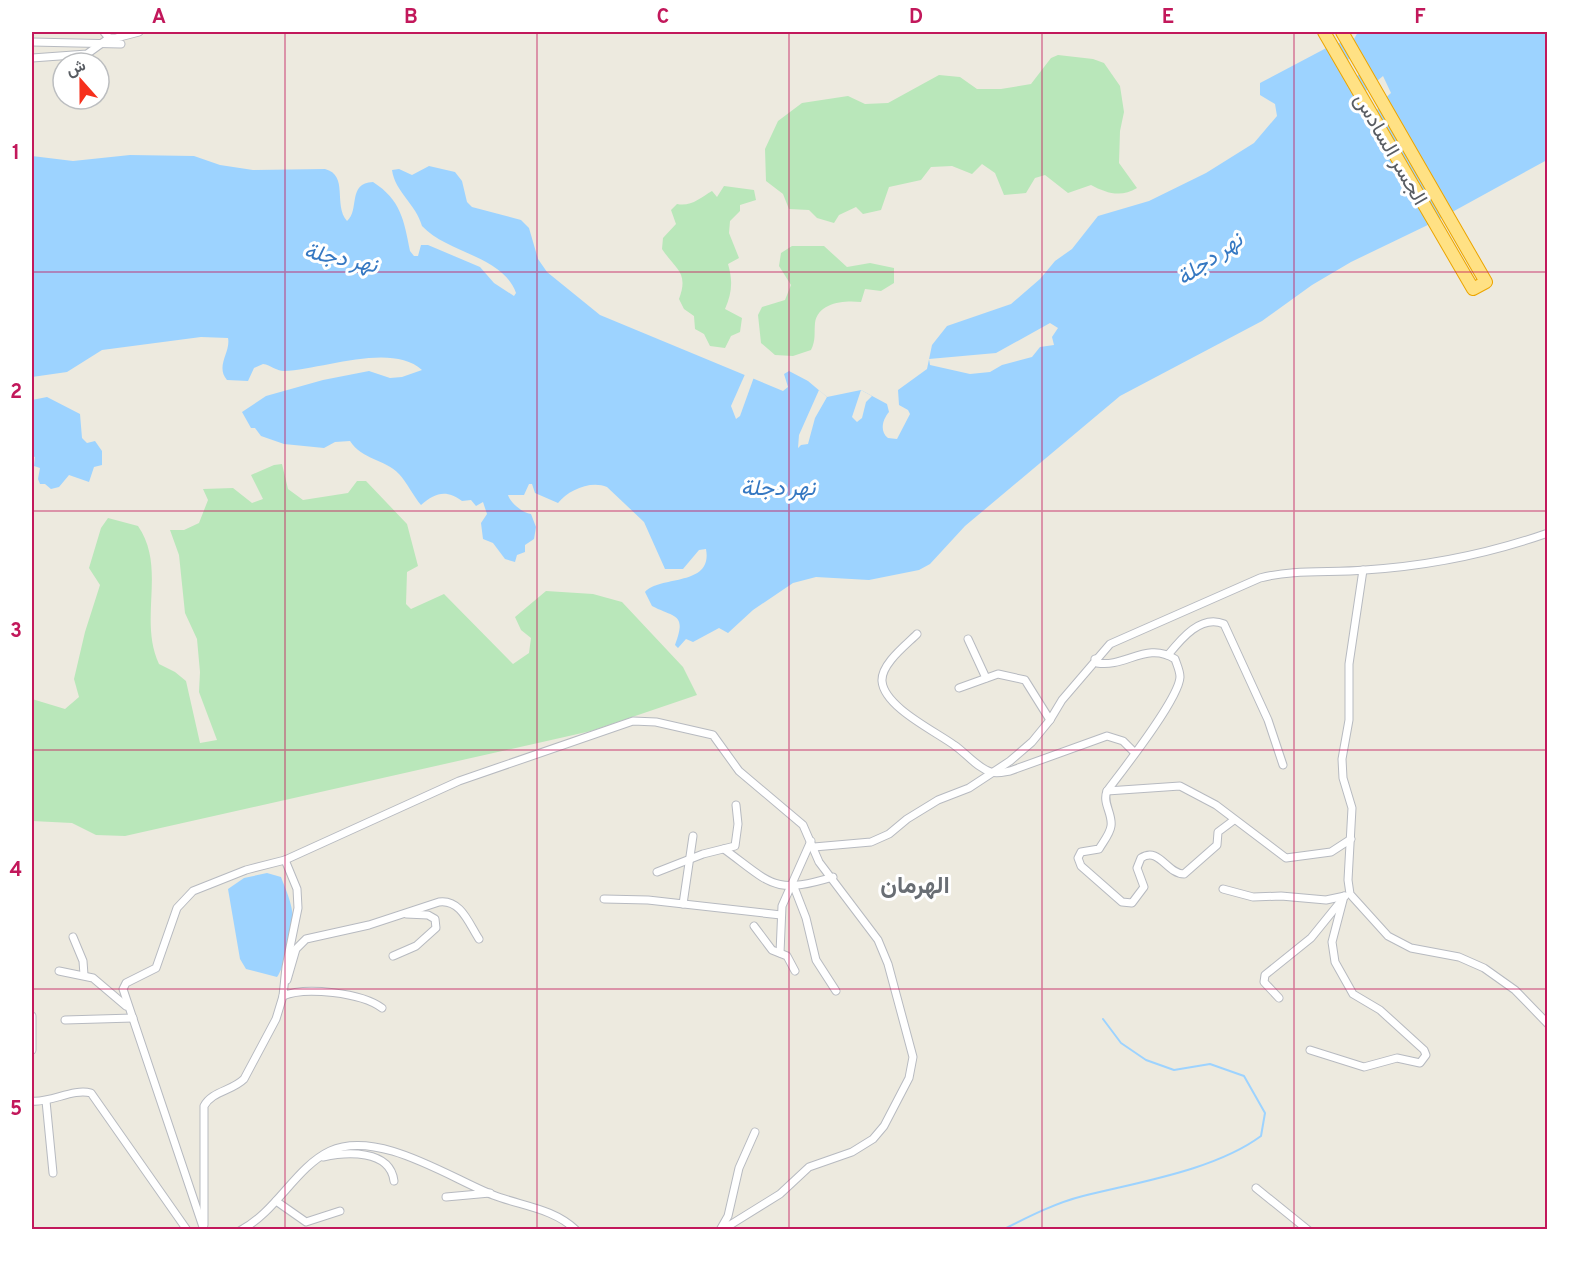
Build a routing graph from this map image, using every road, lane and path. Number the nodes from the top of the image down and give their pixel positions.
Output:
1 (139, 32) edge
2 (1324, 32) edge
3 (1342, 32) edge
4 (107, 35) edge
5 (32, 42) edge
6 (103, 44) junction
7 (121, 44) dead end
8 (32, 58) edge
9 (1548, 532) edge
10 (1363, 570) junction
11 (917, 634) dead end
12 (968, 639) dead end
13 (1168, 654) junction
14 (1095, 658) junction
15 (986, 678) junction
16 (959, 688) dead end
17 (1050, 720) junction
18 (1134, 752) junction
19 (1283, 765) dead end
20 (991, 772) junction
21 (1107, 791) junction
22 (736, 805) dead end
23 (1234, 820) junction
24 (693, 836) dead end
25 (1351, 838) junction
26 (812, 844) junction
27 (724, 849) junction
28 (689, 859) junction
29 (285, 860) junction
30 (657, 872) dead end
31 (833, 877) junction
32 (792, 887) junction
33 (1223, 889) dead end
34 (1345, 897) junction
35 (604, 898) dead end
36 (683, 904) junction
37 (404, 913) junction
38 (781, 915) junction
39 (754, 926) dead end
40 (74, 937) dead end
41 (479, 939) dead end
42 (780, 953) junction
43 (393, 956) dead end
44 (59, 971) dead end
45 (795, 971) dead end
46 (84, 975) junction
47 (836, 991) dead end
48 (284, 992) junction
49 (1279, 998) dead end
50 (128, 1007) junction
51 (381, 1008) dead end
52 (32, 1016) edge
53 (133, 1018) junction
54 (65, 1020) dead end
55 (1548, 1024) edge
56 (32, 1050) edge
57 (1310, 1050) dead end
58 (32, 1101) edge
59 (46, 1101) junction
60 (755, 1132) dead end
61 (318, 1159) junction
62 (53, 1173) dead end
63 (394, 1181) dead end
64 (1256, 1188) dead end
65 (490, 1193) junction
66 (446, 1197) dead end
67 (276, 1201) junction
68 (340, 1211) dead end
69 (204, 1228) edge
70 (188, 1230) edge
71 (241, 1230) edge
72 (576, 1230) edge
73 (721, 1230) edge
74 (1308, 1230) edge

1 - 4 street
2 - 3 highway, الجسر السادس
4 - 6 street
5 - 6 street
6 - 7 street
6 - 8 street
9 - 10 street
10 - 14 street
10 - 25 street
11 - 20 street
12 - 15 street
13 - 14 street
13 - 18 street
13 - 19 street
14 - 17 street
15 - 16 street
15 - 17 street
17 - 20 street
18 - 20 street
18 - 21 street
20 - 26 street
21 - 23 street
21 - 23 street
22 - 27 street
23 - 25 street
24 - 28 street
25 - 34 street
26 - 29 street
26 - 31 street
26 - 32 street
27 - 28 street
27 - 32 street
28 - 30 street
28 - 36 street
29 - 48 street
29 - 50 street
31 - 32 street
31 - 73 street
32 - 38 street
32 - 47 street
33 - 34 street
34 - 49 street
34 - 55 street
34 - 57 street
35 - 36 street
36 - 38 street
37 - 41 street
37 - 43 street
37 - 48 street
38 - 42 street
39 - 42 street
40 - 46 street
42 - 45 street
44 - 46 street
46 - 50 street
48 - 51 street
48 - 69 street
50 - 53 street
52 - 56 street
53 - 54 street
53 - 69 street
58 - 59 street
59 - 62 street
59 - 70 street
60 - 73 street
61 - 63 street
61 - 65 street
61 - 67 street
64 - 74 street
65 - 66 street
65 - 72 street
67 - 68 street
67 - 71 street

